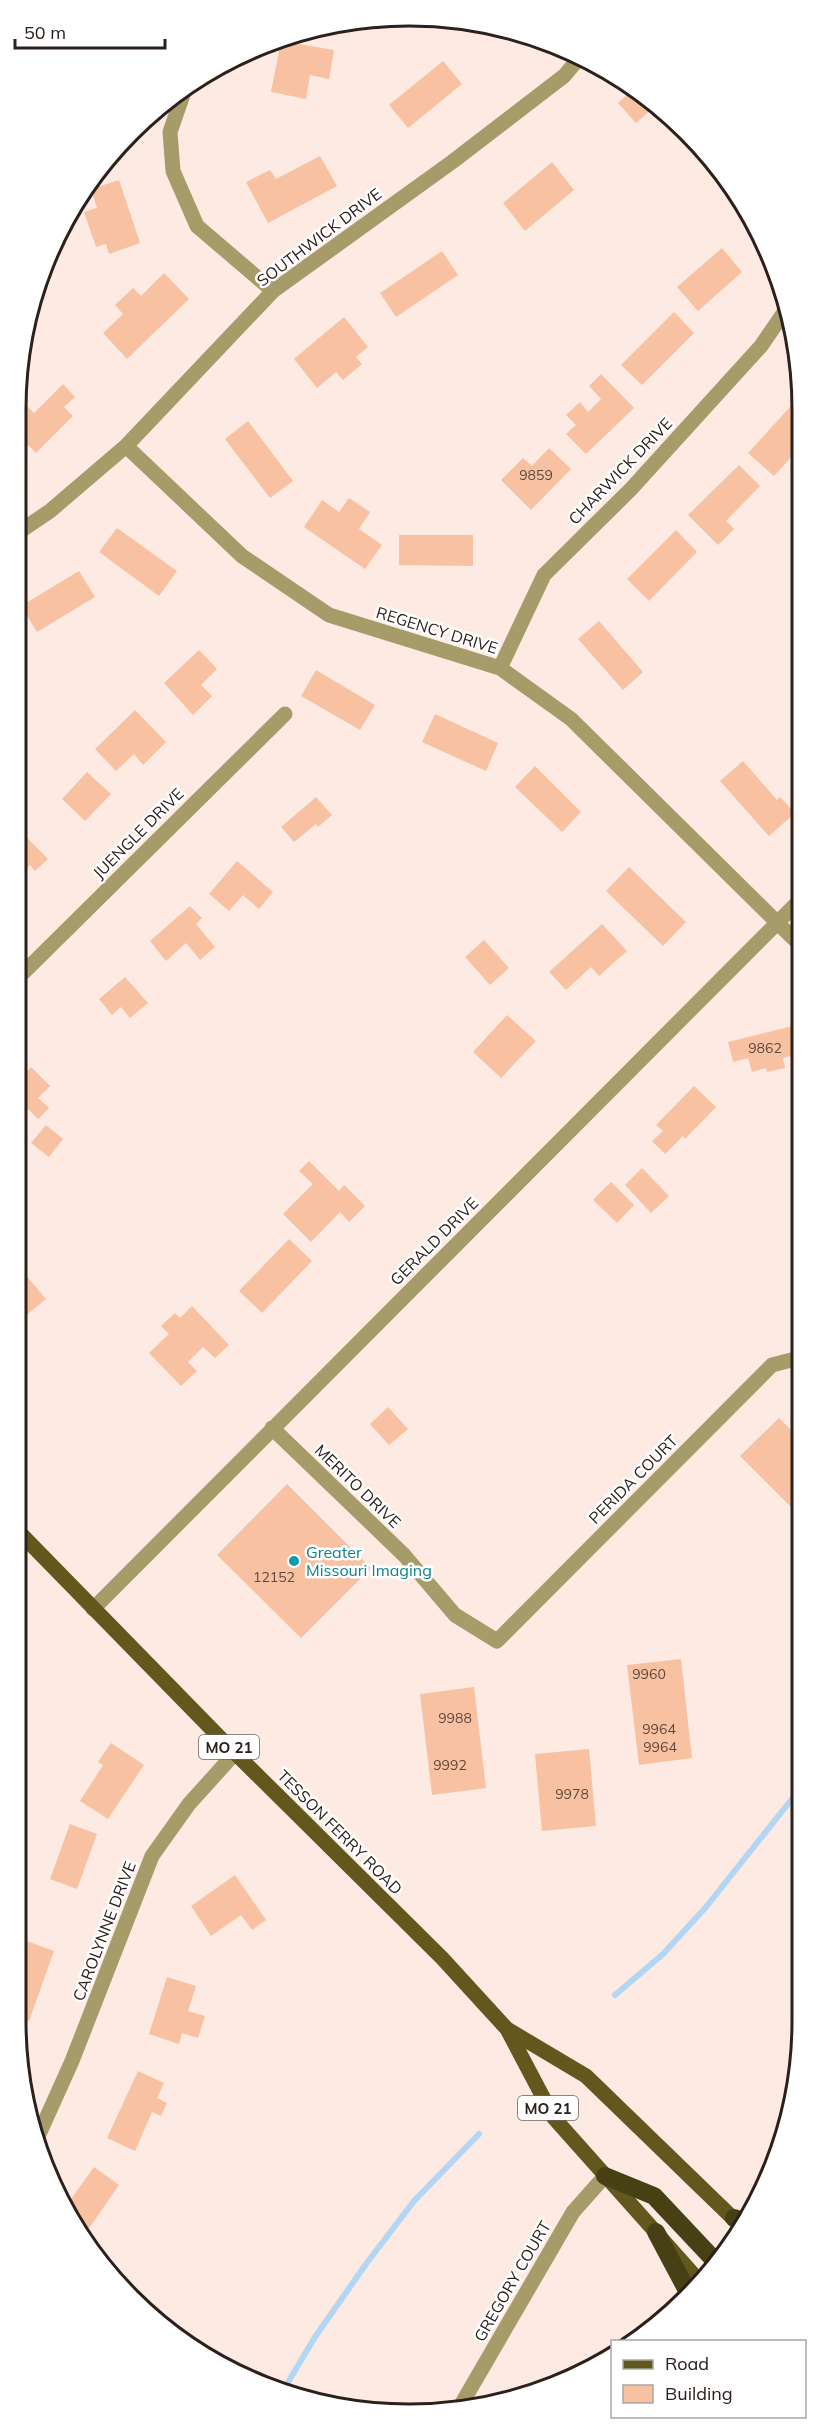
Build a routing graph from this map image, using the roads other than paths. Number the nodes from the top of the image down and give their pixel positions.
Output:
1 (575, 63) edge
2 (181, 102) edge
3 (273, 291) junction
4 (781, 317) edge
5 (126, 446) junction
6 (26, 528) edge
7 (500, 668) junction
8 (285, 714) dead end
9 (792, 908) edge
10 (778, 922) junction
11 (792, 937) edge
12 (26, 970) edge
13 (792, 1360) edge
14 (272, 1428) junction
15 (26, 1539) edge
16 (93, 1610) junction
17 (497, 1641) joint
18 (235, 1753) junction
19 (507, 2029) junction
20 (42, 2129) edge
21 (605, 2176) junction
22 (737, 2219) edge
23 (656, 2232) junction
24 (711, 2257) edge
25 (695, 2276) edge
26 (685, 2287) edge
27 (464, 2400) edge

1 - 3 street, SOUTHWICK DRIVE
2 - 3 street
3 - 5 street, SOUTHWICK DRIVE
4 - 7 street, CHARWICK DRIVE
5 - 6 street, SOUTHWICK DRIVE
5 - 7 street, REGENCY DRIVE
7 - 10 street, REGENCY DRIVE
8 - 12 street, JUENGLE DRIVE
9 - 10 street, GERALD DRIVE
10 - 11 street, REGENCY DRIVE
10 - 14 street, GERALD DRIVE
13 - 17 street, PERIDA COURT
14 - 16 street, GERALD DRIVE
14 - 17 street, MERITO DRIVE
15 - 16 main road, TESSON FERRY ROAD / MO 21
16 - 18 main road, TESSON FERRY ROAD / MO 21
18 - 19 main road, TESSON FERRY ROAD / MO 21
18 - 20 street, CAROLYNNE DRIVE
19 - 21 main road, TESSON FERRY ROAD / MO 21
19 - 22 main road, TESSON FERRY ROAD / MO 21
21 - 23 main road, TESSON FERRY ROAD / MO 21
21 - 24 highway
21 - 27 street, GREGORY COURT
23 - 25 main road, TESSON FERRY ROAD / MO 21
23 - 26 highway

